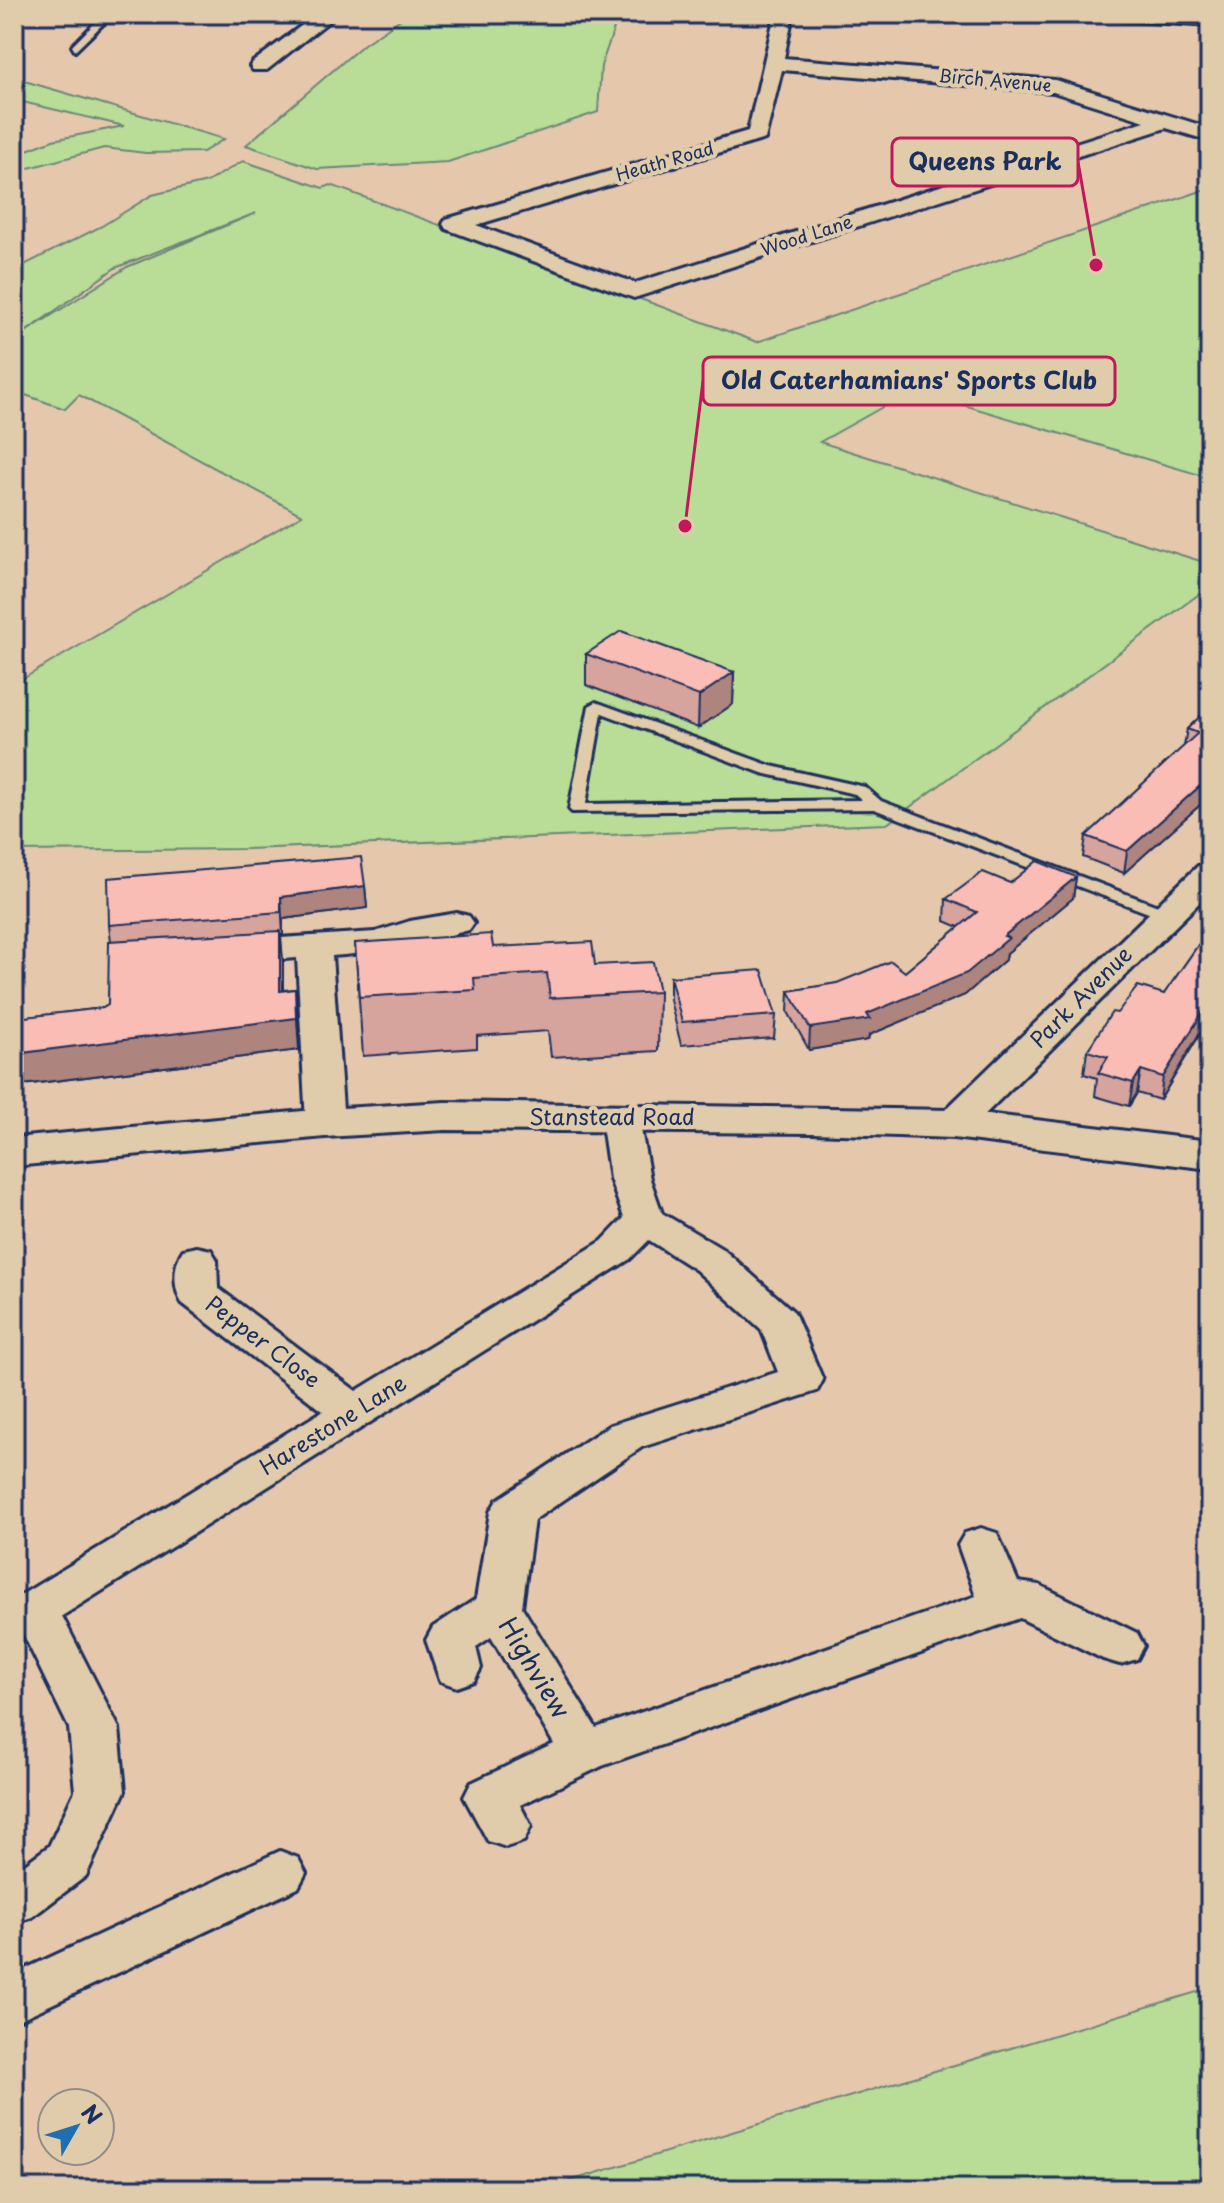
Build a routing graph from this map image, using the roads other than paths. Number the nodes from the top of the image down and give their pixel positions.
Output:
1 (86, 14) edge
2 (329, 14) edge
3 (784, 14) edge
4 (1120, 14) edge
5 (1210, 20) edge
6 (75, 48) dead end
7 (773, 63) junction
8 (260, 66) dead end
9 (1164, 122) junction
10 (1210, 135) edge
11 (454, 224) joint
12 (876, 804) junction
13 (1210, 873) edge
14 (1165, 914) junction
15 (457, 923) dead end
16 (314, 946) junction
17 (195, 955) edge
18 (620, 1118) junction
19 (325, 1123) junction
20 (953, 1124) junction
21 (14, 1152) edge
22 (1210, 1155) edge
23 (645, 1220) junction
24 (197, 1260) dead end
25 (354, 1412) junction
26 (981, 1545) dead end
27 (1003, 1605) junction
28 (498, 1608) junction
29 (24, 1615) edge
30 (1120, 1646) dead end
31 (457, 1668) dead end
32 (585, 1752) junction
33 (506, 1826) dead end
34 (280, 1873) dead end
35 (14, 1901) edge
36 (14, 1999) edge

1 - 6 lane
2 - 8 street
3 - 7 street, Heath Road
4 - 5 street
7 - 9 street, Birch Avenue
7 - 11 street, Heath Road
9 - 10 street, Birch Avenue
9 - 11 street, Wood Lane
12 - 12 lane
12 - 14 lane
13 - 14 street, Park Avenue
14 - 20 street, Park Avenue
15 - 16 street
16 - 17 street
16 - 19 street
18 - 19 street, Stanstead Road
18 - 20 street, Stanstead Road
18 - 23 street
19 - 21 street, Stanstead Road
20 - 22 street, Stanstead Road
23 - 25 street, Harestone Lane
23 - 28 street, Highview
24 - 25 street, Pepper Close
25 - 29 street, Harestone Lane
26 - 27 street
27 - 30 street
27 - 32 street
28 - 31 street
28 - 32 street, Highview
29 - 35 street
32 - 33 street
34 - 36 street

